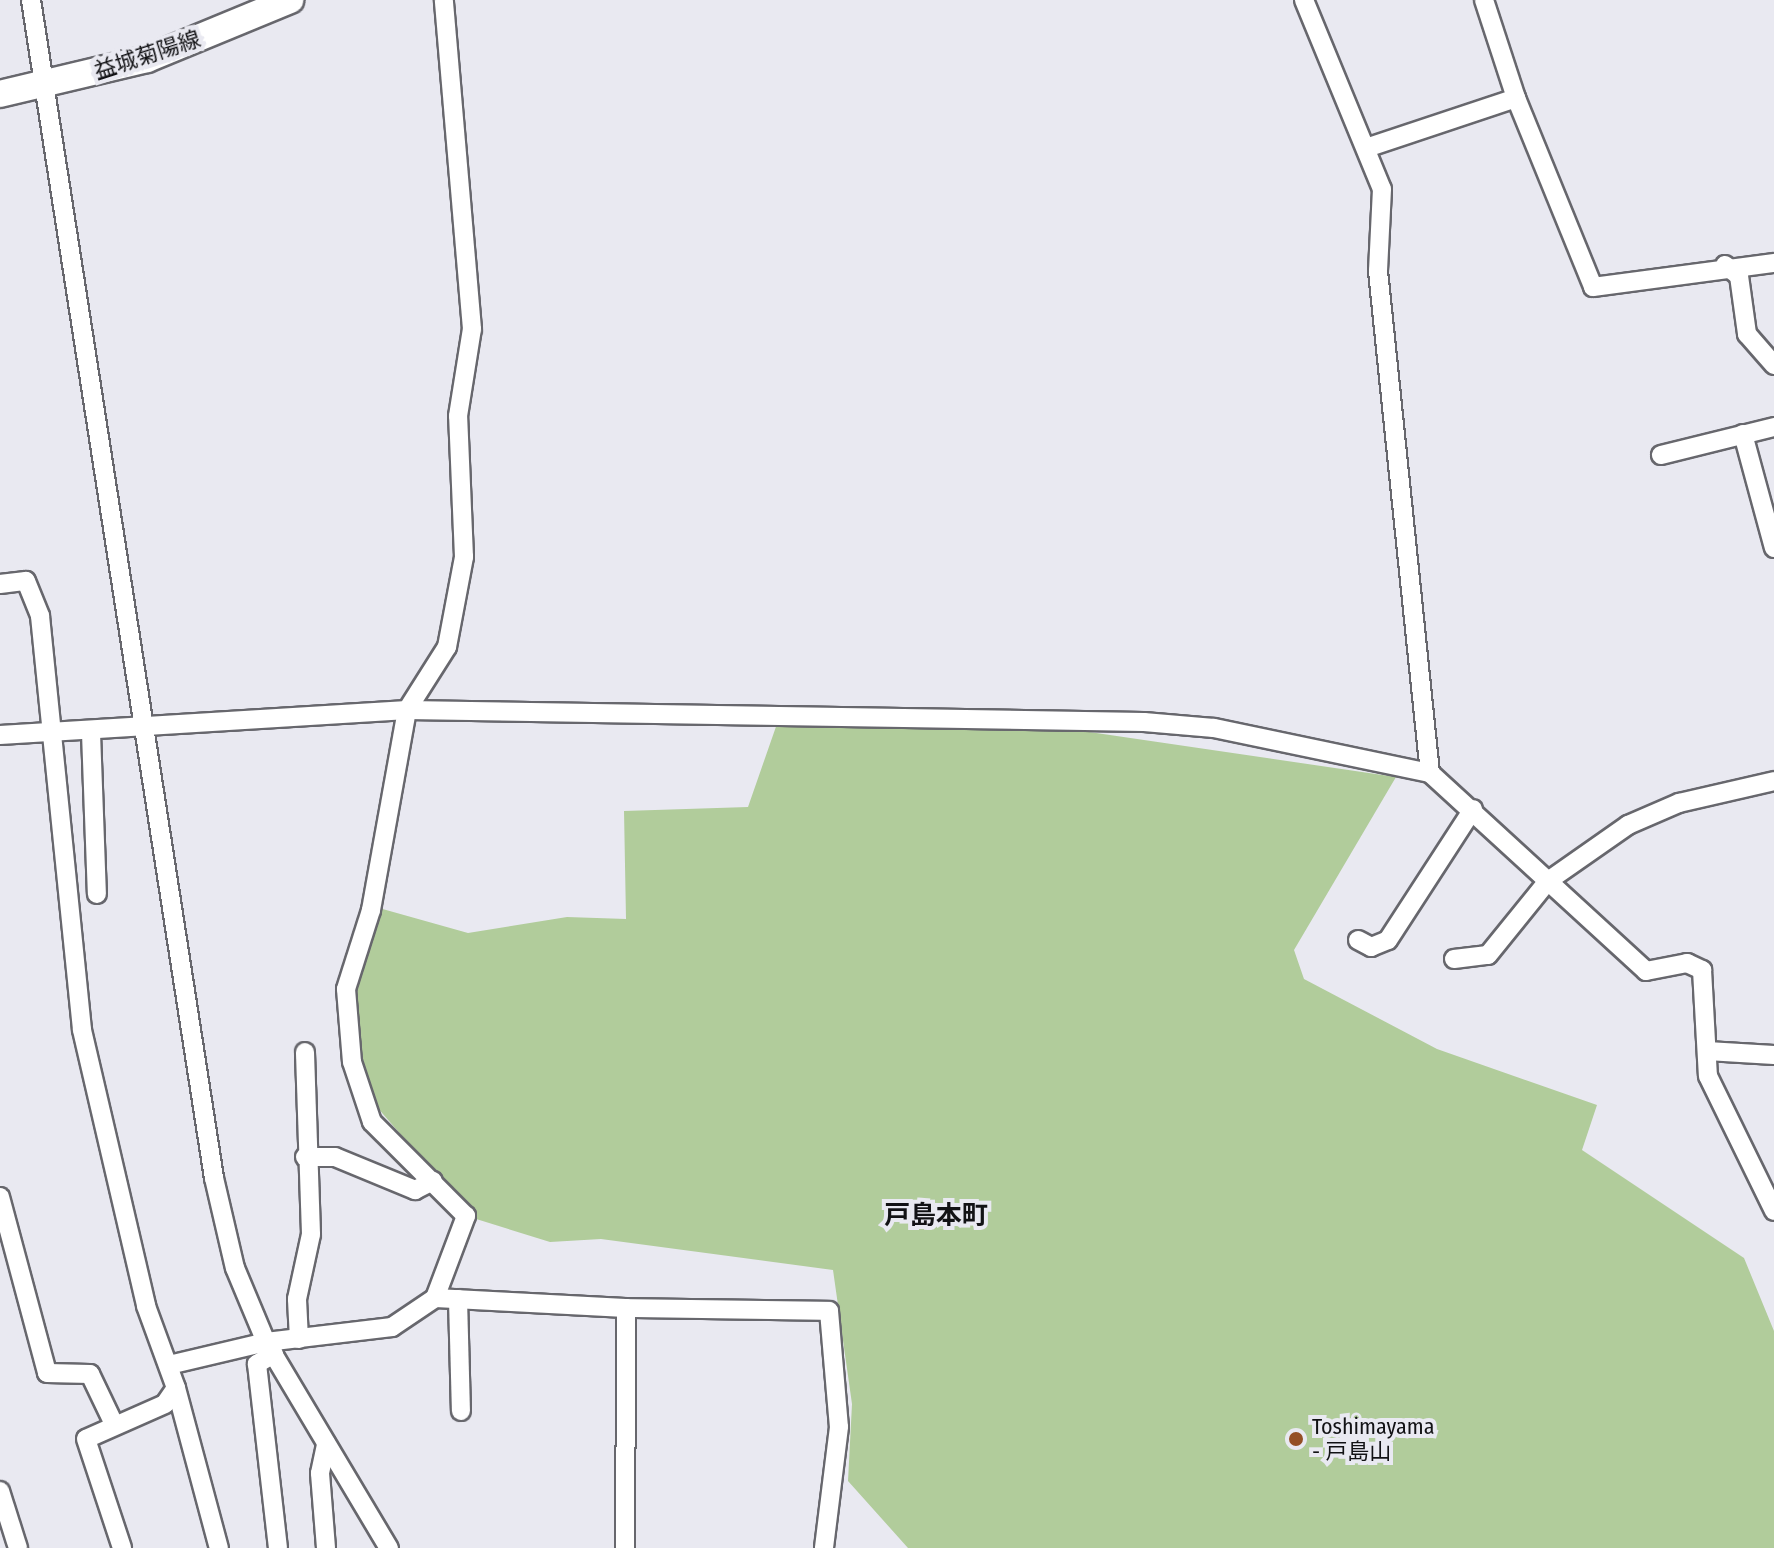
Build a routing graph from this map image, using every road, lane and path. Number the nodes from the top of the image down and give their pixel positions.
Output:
1 (31, 0) edge
2 (290, 0) edge
3 (444, 0) edge
4 (1304, 0) edge
5 (1484, 0) edge
6 (44, 86) junction
7 (0, 94) edge
8 (1516, 98) junction
9 (1366, 148) junction
10 (1774, 263) edge
11 (1725, 265) junction
12 (1774, 365) edge
13 (1774, 427) edge
14 (1743, 434) junction
15 (1661, 455) dead end
16 (1774, 548) edge
17 (0, 584) edge
18 (407, 710) junction
19 (144, 726) junction
20 (50, 733) junction
21 (91, 733) junction
22 (0, 735) edge
23 (1430, 773) junction
24 (1774, 781) edge
25 (1473, 809) junction
26 (1548, 881) junction
27 (97, 894) dead end
28 (1358, 940) dead end
29 (1454, 959) dead end
30 (1707, 1051) junction
31 (305, 1052) dead end
32 (1774, 1055) edge
33 (305, 1157) junction
34 (433, 1181) junction
35 (0, 1197) edge
36 (1774, 1211) edge
37 (435, 1298) junction
38 (458, 1299) junction
39 (626, 1308) junction
40 (299, 1339) junction
41 (270, 1348) junction
42 (169, 1365) junction
43 (176, 1388) junction
44 (461, 1411) dead end
45 (114, 1424) junction
46 (326, 1444) junction
47 (0, 1491) edge
48 (18, 1548) edge
49 (122, 1548) edge
50 (219, 1548) edge
51 (278, 1548) edge
52 (326, 1548) edge
53 (389, 1548) edge
54 (625, 1548) edge
55 (824, 1548) edge

1 - 6 street
2 - 6 main road, 益城菊陽線
3 - 18 street
4 - 9 street
5 - 8 street
6 - 7 main road, 益城菊陽線
6 - 19 street
8 - 9 street
8 - 11 street
9 - 23 street
10 - 11 street
11 - 12 street
13 - 14 street
14 - 15 street
14 - 16 street
17 - 20 street
18 - 19 street
18 - 23 street
18 - 34 street
19 - 21 street
19 - 41 street
20 - 21 street
20 - 22 street
20 - 42 street
21 - 27 street
23 - 25 street
24 - 26 street
25 - 26 street
25 - 28 street
26 - 29 street
26 - 30 street
30 - 32 street
30 - 36 street
31 - 33 street
33 - 34 street
33 - 40 street
34 - 37 street
35 - 45 street
37 - 38 street
37 - 40 street
38 - 39 street
38 - 44 street
39 - 54 street
39 - 55 street
40 - 41 street
41 - 42 street
41 - 46 street
41 - 51 street
42 - 43 street
43 - 45 street
43 - 50 street
45 - 49 street
46 - 52 street
46 - 53 street
47 - 48 street

